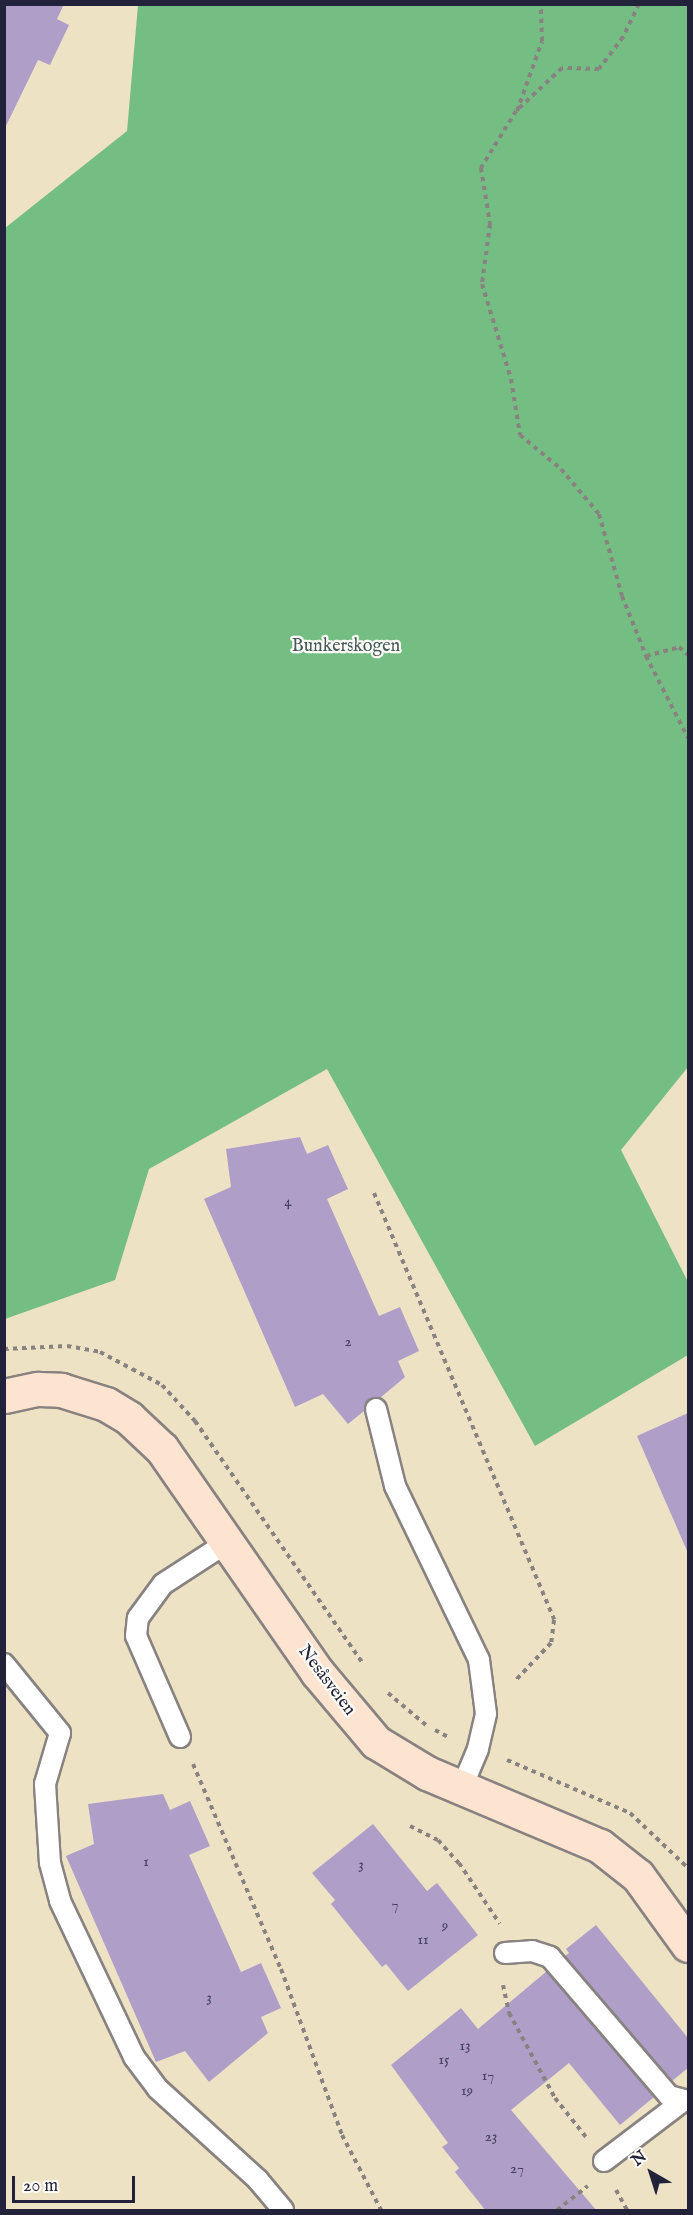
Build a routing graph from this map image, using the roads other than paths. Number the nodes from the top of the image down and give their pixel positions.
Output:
1 (4, 1396) edge
2 (376, 1409) dead end
3 (228, 1542) junction
4 (4, 1664) edge
5 (180, 1737) road end
6 (462, 1787) junction
7 (688, 1945) edge
8 (505, 1953) road end
9 (686, 2101) edge
10 (604, 2161) road end
11 (283, 2211) edge

1 - 3 street, Nesåsveien
2 - 6 lane
3 - 5 lane
3 - 6 street, Nesåsveien
4 - 11 lane
6 - 7 street, Nesåsveien
8 - 9 lane
9 - 10 lane

